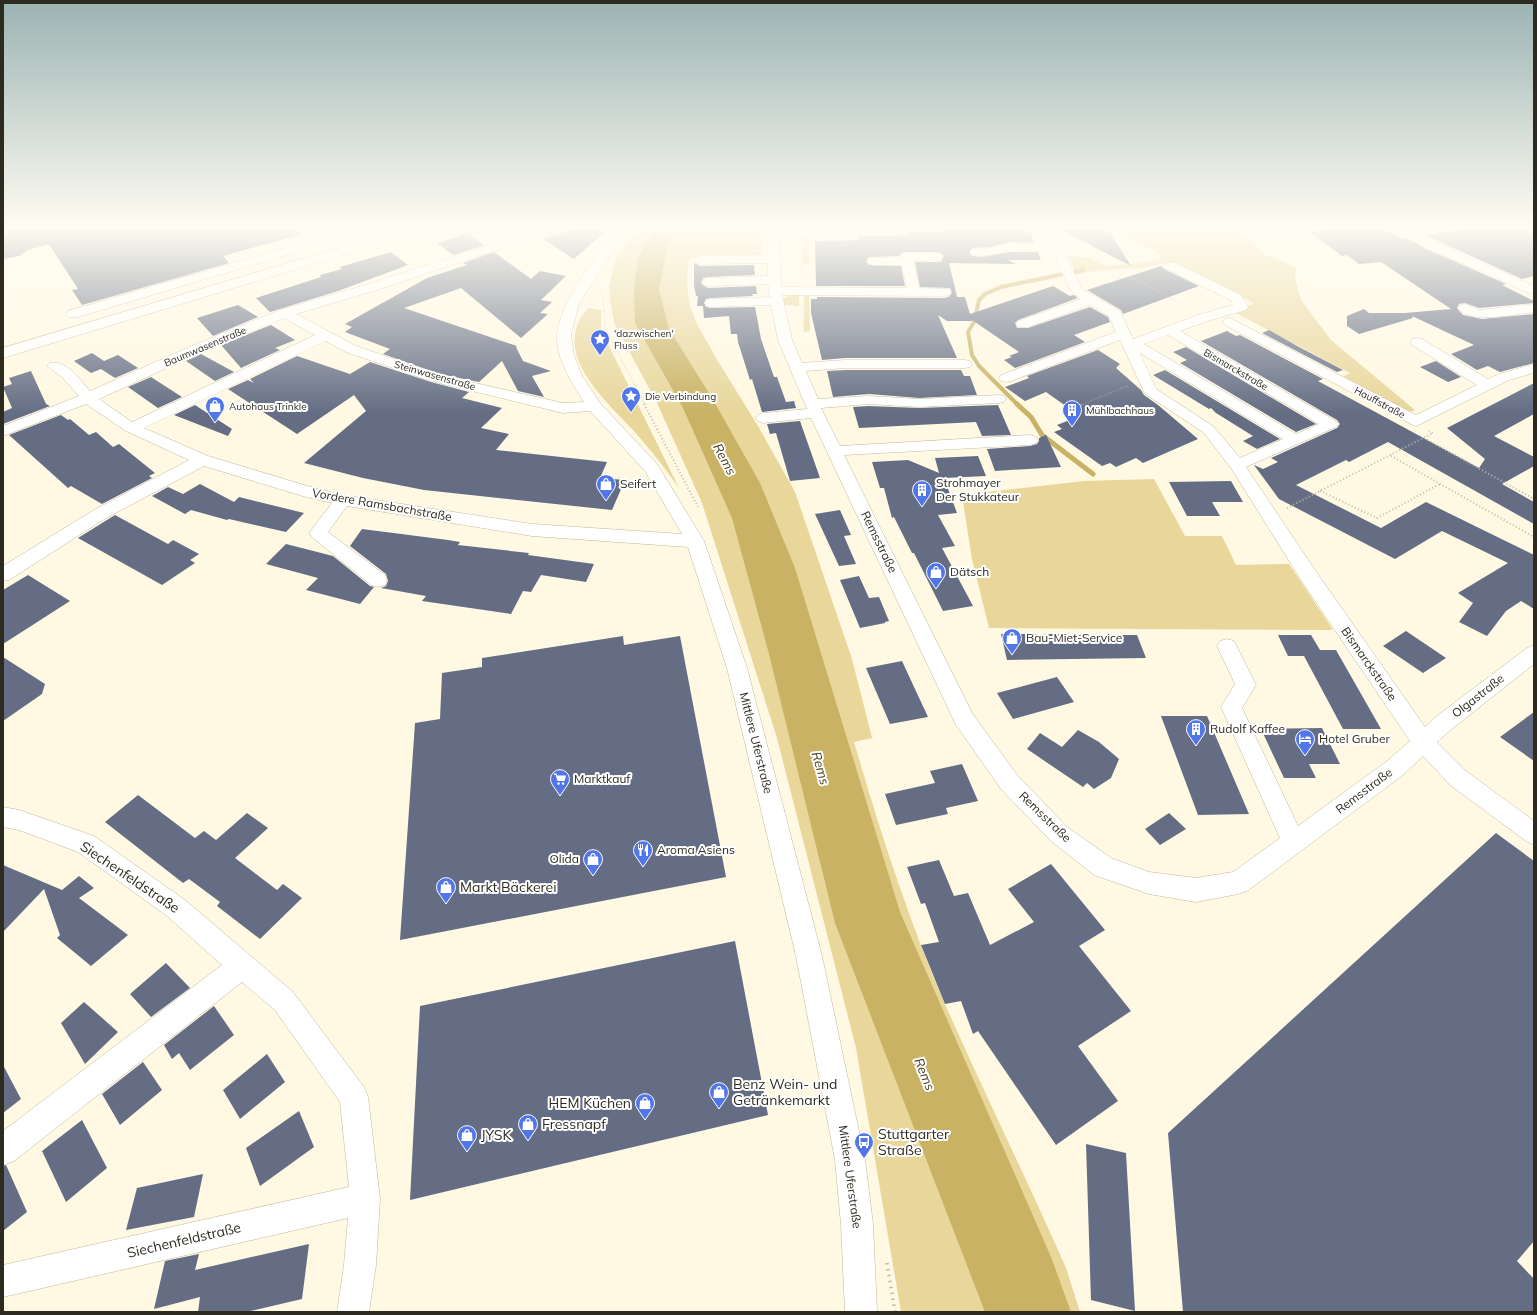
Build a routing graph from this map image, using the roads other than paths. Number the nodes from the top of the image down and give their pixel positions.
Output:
1 (154, 290) edge
2 (211, 290) edge
3 (361, 290) edge
4 (581, 290) edge
5 (771, 290) edge
6 (1077, 290) edge
7 (1220, 290) edge
8 (776, 291) junction
9 (914, 292) joint
10 (945, 292) dead end
11 (1091, 300) junction
12 (711, 303) dead end
13 (1465, 308) dead end
14 (1534, 308) edge
15 (285, 313) junction
16 (73, 314) dead end
17 (1230, 322) dead end
18 (1023, 324) dead end
19 (1170, 331) junction
20 (326, 335) junction
21 (1128, 341) junction
22 (1417, 342) dead end
23 (3, 353) edge
24 (965, 364) dead end
25 (54, 366) dead end
26 (796, 368) junction
27 (1534, 368) edge
28 (1006, 378) dead end
29 (1488, 385) junction
30 (88, 398) junction
31 (999, 399) dead end
32 (594, 406) junction
33 (814, 408) junction
34 (763, 418) dead end
35 (131, 428) junction
36 (3, 432) edge
37 (1030, 440) dead end
38 (1295, 440) junction
39 (835, 451) junction
40 (202, 460) junction
41 (1237, 465) junction
42 (343, 500) junction
43 (695, 541) junction
44 (3, 575) edge
45 (378, 580) dead end
46 (1227, 646) dead end
47 (1534, 653) edge
48 (1423, 742) junction
49 (3, 817) edge
50 (1534, 834) edge
51 (1294, 843) junction
52 (243, 964) junction
53 (3, 1150) edge
54 (365, 1199) junction
55 (3, 1282) edge
56 (353, 1312) edge
57 (861, 1312) edge

1 - 16 street
2 - 23 main road
3 - 15 street, Baumwasenstraße
4 - 32 street, Mittlere Uferstraße
5 - 8 street
6 - 11 street, Bismarckstraße
7 - 19 street
8 - 9 street
8 - 12 street
8 - 26 street, Remsstraße
9 - 10 street
11 - 18 street
11 - 21 street, Bismarckstraße
13 - 14 street
15 - 20 street, Steinwasenstraße
15 - 30 street, Baumwasenstraße
17 - 29 street, Hauffstraße
19 - 21 street
19 - 38 street, Bismarckstraße
20 - 32 street, Steinwasenstraße
20 - 35 street
21 - 28 street
21 - 38 street
21 - 41 street, Bismarckstraße
22 - 29 street
24 - 26 street
25 - 30 street, Vordere Ramsbachstraße
26 - 33 street, Remsstraße
27 - 29 street, Hauffstraße
30 - 35 street, Vordere Ramsbachstraße
30 - 36 street, Baumwasenstraße
31 - 33 street
32 - 43 street, Mittlere Uferstraße
33 - 34 street
33 - 39 street, Remsstraße
35 - 40 street, Vordere Ramsbachstraße
37 - 39 street
38 - 41 street, Bismarckstraße
39 - 51 street, Remsstraße
40 - 42 street, Vordere Ramsbachstraße
40 - 44 street
41 - 48 street, Bismarckstraße
42 - 43 street, Vordere Ramsbachstraße
42 - 45 street
43 - 57 street, Mittlere Uferstraße
46 - 51 street
47 - 48 street, Olgastraße
48 - 50 street, Bismarckstraße
48 - 51 street, Remsstraße
49 - 52 street, Siechenfeldstraße
52 - 53 street
52 - 54 street, Siechenfeldstraße
54 - 55 street, Siechenfeldstraße
54 - 56 street, Siechenfeldstraße

